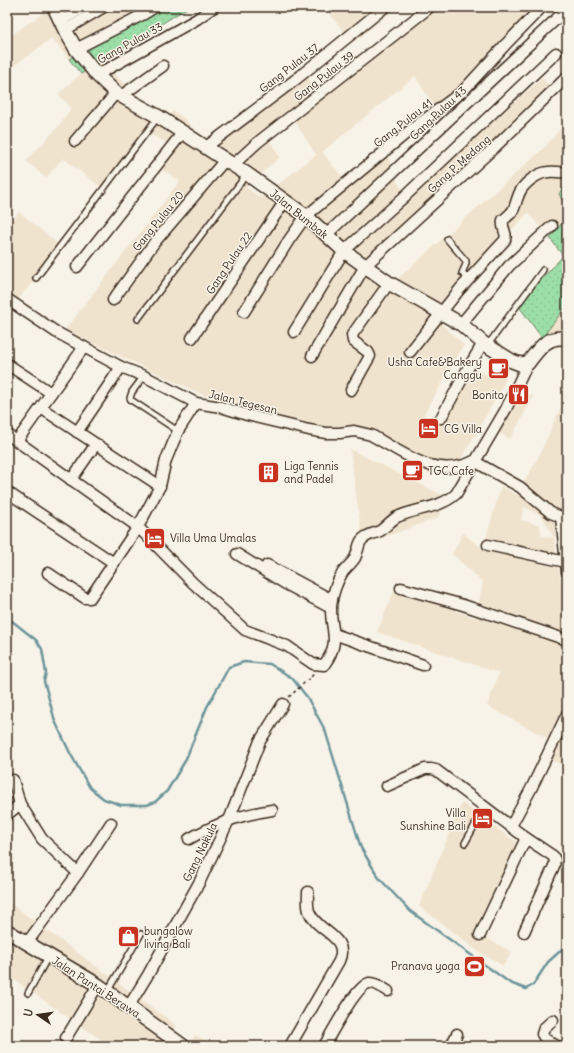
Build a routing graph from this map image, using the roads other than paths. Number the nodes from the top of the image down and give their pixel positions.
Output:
1 (54, 7) edge
2 (80, 7) edge
3 (104, 7) edge
4 (155, 7) edge
5 (214, 7) edge
6 (385, 7) edge
7 (430, 7) edge
8 (542, 7) edge
9 (567, 9) edge
10 (63, 26) junction
11 (76, 49) junction
12 (556, 53) dead end
13 (163, 66) dead end
14 (97, 75) junction
15 (567, 77) edge
16 (118, 94) junction
17 (159, 117) junction
18 (183, 132) junction
19 (75, 141) dead end
20 (206, 146) junction
21 (229, 162) junction
22 (567, 172) edge
23 (247, 174) junction
24 (285, 201) junction
25 (306, 216) junction
26 (552, 226) dead end
27 (326, 235) junction
28 (447, 239) dead end
29 (344, 251) junction
30 (364, 266) junction
31 (77, 267) dead end
32 (544, 270) dead end
33 (36, 278) dead end
34 (468, 279) junction
35 (389, 283) junction
36 (7, 300) edge
37 (113, 300) dead end
38 (244, 312) dead end
39 (440, 312) junction
40 (138, 319) dead end
41 (461, 324) junction
42 (294, 332) dead end
43 (192, 338) dead end
44 (567, 339) edge
45 (485, 344) junction
46 (84, 347) junction
47 (410, 352) dead end
48 (312, 356) dead end
49 (528, 363) junction
50 (7, 364) edge
51 (121, 367) junction
52 (144, 376) junction
53 (351, 390) dead end
54 (51, 394) junction
55 (196, 403) junction
56 (41, 408) junction
57 (441, 418) dead end
58 (178, 431) junction
59 (77, 432) junction
60 (7, 434) edge
61 (17, 441) junction
62 (96, 444) junction
63 (474, 461) junction
64 (70, 480) junction
65 (160, 486) junction
66 (7, 492) edge
67 (564, 518) edge
68 (138, 527) junction
69 (488, 545) dead end
70 (237, 554) dead end
71 (114, 563) junction
72 (267, 565) dead end
73 (566, 567) edge
74 (48, 573) dead end
75 (401, 588) dead end
76 (332, 604) junction
77 (334, 634) junction
78 (567, 640) edge
79 (423, 665) dead end
80 (282, 704) dead end
81 (567, 714) edge
82 (13, 780) road end
83 (387, 786) dead end
84 (20, 804) junction
85 (485, 807) junction
86 (272, 810) dead end
87 (7, 816) edge
88 (229, 820) junction
89 (111, 823) dead end
90 (511, 826) junction
91 (526, 838) junction
92 (189, 839) dead end
93 (465, 843) dead end
94 (78, 873) junction
95 (308, 892) dead end
96 (7, 931) edge
97 (524, 932) dead end
98 (141, 934) dead end
99 (480, 935) dead end
100 (27, 944) junction
101 (48, 956) junction
102 (103, 988) junction
103 (388, 991) dead end
104 (28, 993) dead end
105 (128, 1006) junction
106 (553, 1020) dead end
107 (457, 1034) dead end
108 (66, 1038) dead end
109 (183, 1046) edge
110 (290, 1046) edge
111 (324, 1046) edge
112 (451, 1046) edge
113 (556, 1046) edge

1 - 10 street, Jalan Bumbak
2 - 10 street
3 - 10 street
4 - 11 street
5 - 14 street, Gang Pulau 33
6 - 20 street, Gang Pulau 37
7 - 21 street, Gang Pulau 39
8 - 25 street, Gang Pulau 41
9 - 27 street, Gang Pulau 43
10 - 11 street, Jalan Bumbak
11 - 14 street, Jalan Bumbak
12 - 29 street
13 - 16 street
14 - 16 street, Jalan Bumbak
15 - 30 street, Gang P. Medang
16 - 17 street, Jalan Bumbak
16 - 19 street
17 - 18 street, Jalan Bumbak
17 - 33 lane
18 - 20 street, Jalan Bumbak
18 - 31 street
20 - 21 street, Jalan Bumbak
21 - 23 street, Jalan Bumbak
21 - 37 street, Gang Pulau 20
22 - 34 street
23 - 24 street, Jalan Bumbak
23 - 40 lane
24 - 25 street, Jalan Bumbak
24 - 43 street, Gang Pulau 22
25 - 27 street, Jalan Bumbak
25 - 38 street, Gang Pulau 41
26 - 41 street
27 - 29 street, Jalan Bumbak
28 - 34 lane
29 - 30 street, Jalan Bumbak
29 - 42 street
30 - 35 street, Jalan Bumbak
30 - 48 street, Gang P. Medang
32 - 45 lane
34 - 39 street
35 - 39 street, Jalan Bumbak
35 - 53 street
36 - 46 street
39 - 41 street, Jalan Bumbak
39 - 47 street
41 - 45 street, Jalan Bumbak
44 - 49 street
45 - 49 street, Jalan Bumbak
45 - 57 street
46 - 51 street
46 - 54 street
49 - 63 street
50 - 54 street
51 - 52 street
51 - 59 street
52 - 55 street
52 - 58 lane
54 - 56 street
55 - 58 street, Jalan Tegesan
55 - 63 street, Jalan Tegesan
56 - 59 street
56 - 61 street
58 - 65 street, Jalan Tegesan
59 - 62 street
60 - 61 street
61 - 64 street
62 - 64 street
62 - 65 street
63 - 67 street
63 - 76 street
64 - 68 street
65 - 68 street, Jalan Tegesan
66 - 71 street
67 - 73 street
68 - 71 street, Jalan Tegesan
68 - 77 street
69 - 73 street
70 - 76 street
71 - 74 street, Jalan Tegesan
72 - 76 street
75 - 78 street
76 - 77 street
77 - 79 street
80 - 88 street, Gang Nakula
81 - 90 street
82 - 84 street
83 - 85 street
84 - 87 street
84 - 94 street
85 - 90 street
85 - 93 lane
86 - 88 street
88 - 92 street
88 - 105 street, Gang Nakula
89 - 94 street
90 - 91 street
91 - 97 street
91 - 99 street
94 - 100 street
95 - 110 street
96 - 100 street, Jalan Pantai Berawa
98 - 102 lane
100 - 101 street, Jalan Pantai Berawa
101 - 102 street, Jalan Pantai Berawa
101 - 104 lane
102 - 105 street, Jalan Pantai Berawa
102 - 108 street
103 - 111 street
105 - 109 street, Jalan Pantai Berawa
106 - 113 street
107 - 112 street

